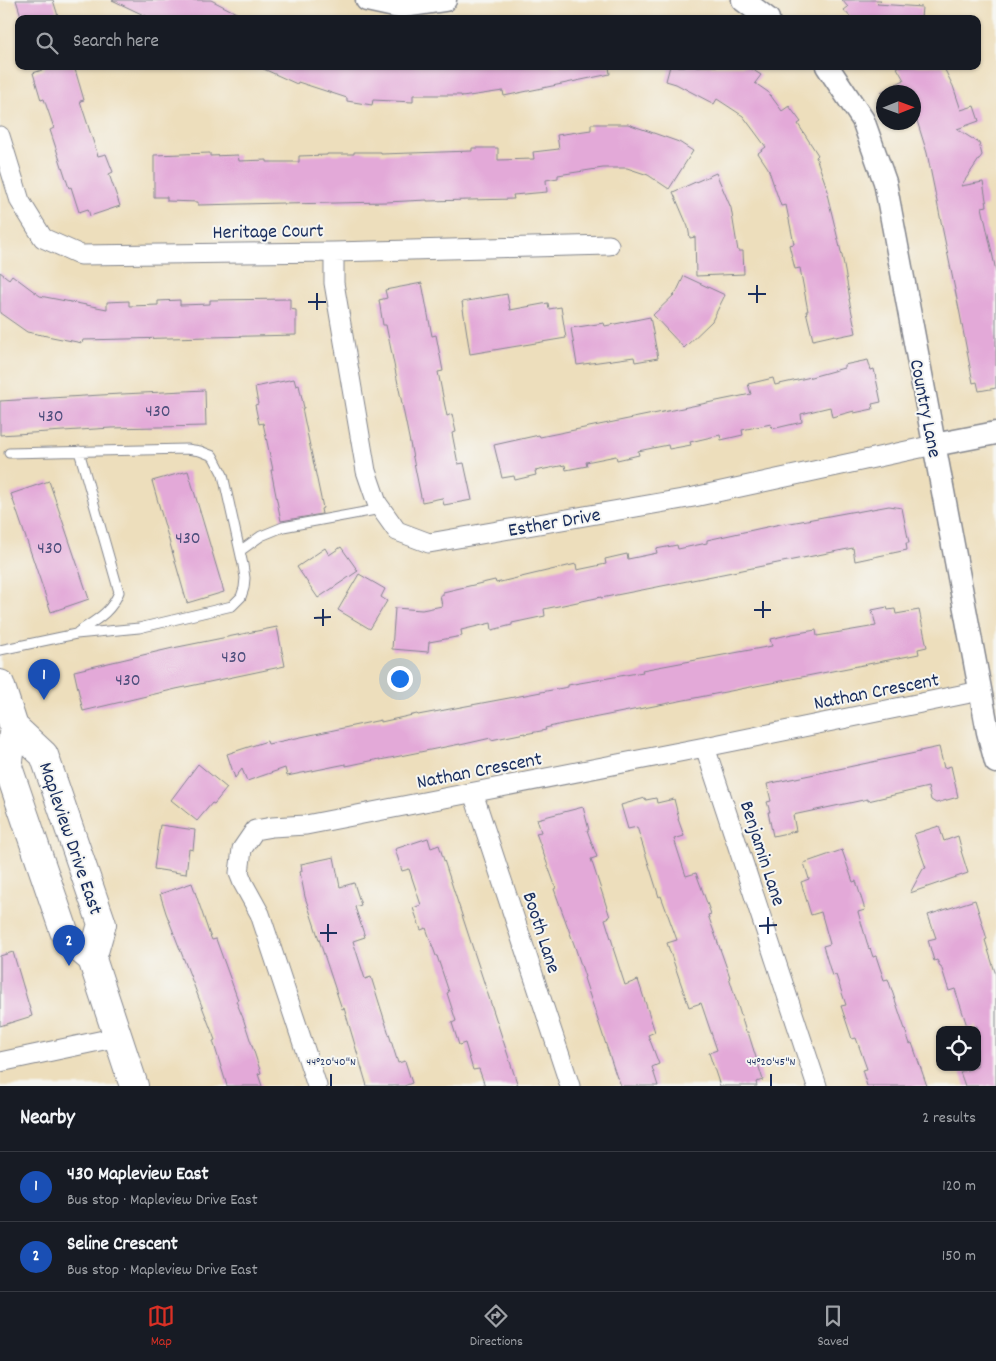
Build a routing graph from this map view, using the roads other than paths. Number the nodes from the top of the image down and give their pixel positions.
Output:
1 (367, 0) edge
2 (445, 0) edge
3 (744, 0) edge
4 (763, 15) edge
5 (830, 70) edge
6 (0, 136) edge
7 (609, 244) dead end
8 (334, 252) junction
9 (996, 433) edge
10 (934, 445) junction
11 (79, 451) junction
12 (9, 453) dead end
13 (381, 509) junction
14 (240, 551) junction
15 (76, 634) junction
16 (0, 650) edge
17 (0, 684) edge
18 (980, 691) junction
19 (14, 727) junction
20 (705, 747) junction
21 (996, 762) edge
22 (473, 793) junction
23 (92, 959) junction
24 (118, 1037) junction
25 (0, 1062) edge
26 (134, 1086) edge
27 (317, 1086) edge
28 (570, 1086) edge
29 (817, 1086) edge

1 - 2 street
3 - 4 street
5 - 10 street, Country Lane
6 - 8 street, Heritage Court
7 - 8 street, Heritage Court
8 - 13 street, Esther Drive
9 - 10 street, Esther Drive
10 - 13 street, Esther Drive
10 - 18 street, Country Lane
11 - 12 lane
11 - 14 lane
11 - 15 lane
13 - 14 lane
14 - 15 lane
15 - 16 lane
17 - 19 main road, Mapleview Drive East
18 - 20 street, Nathan Crescent
18 - 21 street, Country Lane
19 - 23 main road, Mapleview Drive East
19 - 23 main road, Mapleview Drive East
20 - 22 street, Nathan Crescent
20 - 29 street, Benjamin Lane
22 - 27 street, Nathan Crescent
22 - 28 street, Booth Lane
23 - 24 main road
24 - 25 street
24 - 26 main road

